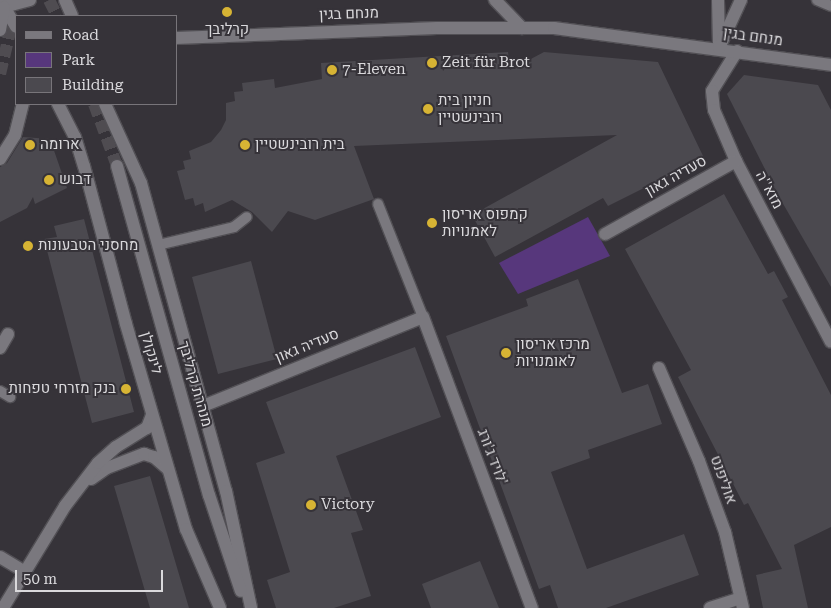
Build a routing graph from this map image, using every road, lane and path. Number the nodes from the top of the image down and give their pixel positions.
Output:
1 (30, 0) edge
2 (65, 0) edge
3 (495, 0) edge
4 (718, 0) edge
5 (741, 0) edge
6 (817, 0) edge
7 (1, 5) edge
8 (831, 6) edge
9 (72, 15) edge
10 (15, 26) edge
11 (522, 28) junction
12 (0, 30) edge
13 (15, 35) edge
14 (178, 38) edge
15 (719, 48) junction
16 (737, 51) junction
17 (831, 65) edge
18 (23, 105) edge
19 (59, 105) edge
20 (105, 105) edge
21 (0, 159) edge
22 (736, 161) junction
23 (117, 166) tunnel mouth
24 (378, 204) dead end
25 (248, 217) dead end
26 (605, 234) dead end
27 (158, 245) junction
28 (423, 316) junction
29 (8, 334) dead end
30 (831, 342) edge
31 (0, 348) edge
32 (658, 368) dead end
33 (0, 391) edge
34 (10, 397) dead end
35 (202, 406) junction
36 (152, 415) junction
37 (168, 470) junction
38 (81, 486) junction
39 (0, 557) edge
40 (25, 572) junction
41 (741, 603) edge
42 (3, 608) edge
43 (220, 608) edge
44 (247, 608) edge
45 (252, 608) edge
46 (532, 608) edge
47 (710, 608) edge

1 - 7 street
2 - 9 street
3 - 11 street
4 - 15 street
5 - 15 street
6 - 8 lane
7 - 10 street
7 - 12 street
11 - 14 street, מנחם בגין
11 - 15 street, מנחם בגין
12 - 13 street
15 - 16 street, מנחם בגין
16 - 17 street, מנחם בגין
16 - 22 street, מזא''ה
18 - 21 street
19 - 36 street, לינקולן
20 - 27 street
22 - 26 street, סעדיה גאון
22 - 30 street, מזא''ה
23 - 44 street, מנהרת קרליבך
24 - 28 lane
25 - 27 lane
27 - 35 street
28 - 35 street, סעדיה גאון
28 - 46 street, לויד ג'ורג'
29 - 31 street
32 - 41 street, אוליפנט
33 - 34 lane
35 - 45 street
36 - 37 street, לינקולן
36 - 38 street
37 - 38 street
37 - 43 street, לינקולן
38 - 40 street
39 - 40 street
40 - 42 street
41 - 47 street

